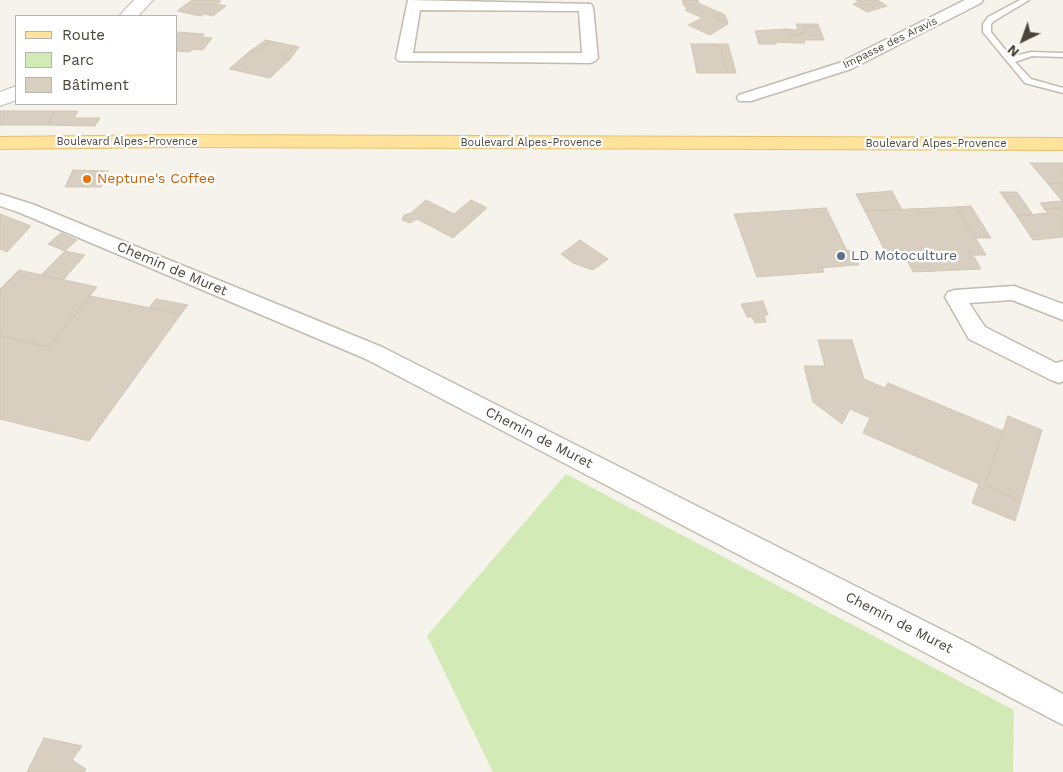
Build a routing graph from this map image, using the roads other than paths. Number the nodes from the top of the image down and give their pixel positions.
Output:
1 (144, 0) edge
2 (976, 0) edge
3 (1025, 0) edge
4 (414, 3) edge
5 (129, 15) edge
6 (1063, 55) edge
7 (1009, 60) junction
8 (1063, 91) edge
9 (15, 92) edge
10 (745, 98) dead end
11 (0, 100) edge
12 (0, 143) edge
13 (1063, 144) edge
14 (0, 200) edge
15 (1063, 312) edge
16 (1063, 369) edge
17 (1063, 710) edge

1 - 5 street
2 - 10 street, Impasse des Aravis
3 - 7 lane
4 - 4 street
6 - 7 lane
7 - 8 lane
9 - 11 street
12 - 13 main road, Boulevard Alpes-Provence
14 - 17 street, Chemin de Muret
15 - 16 street

